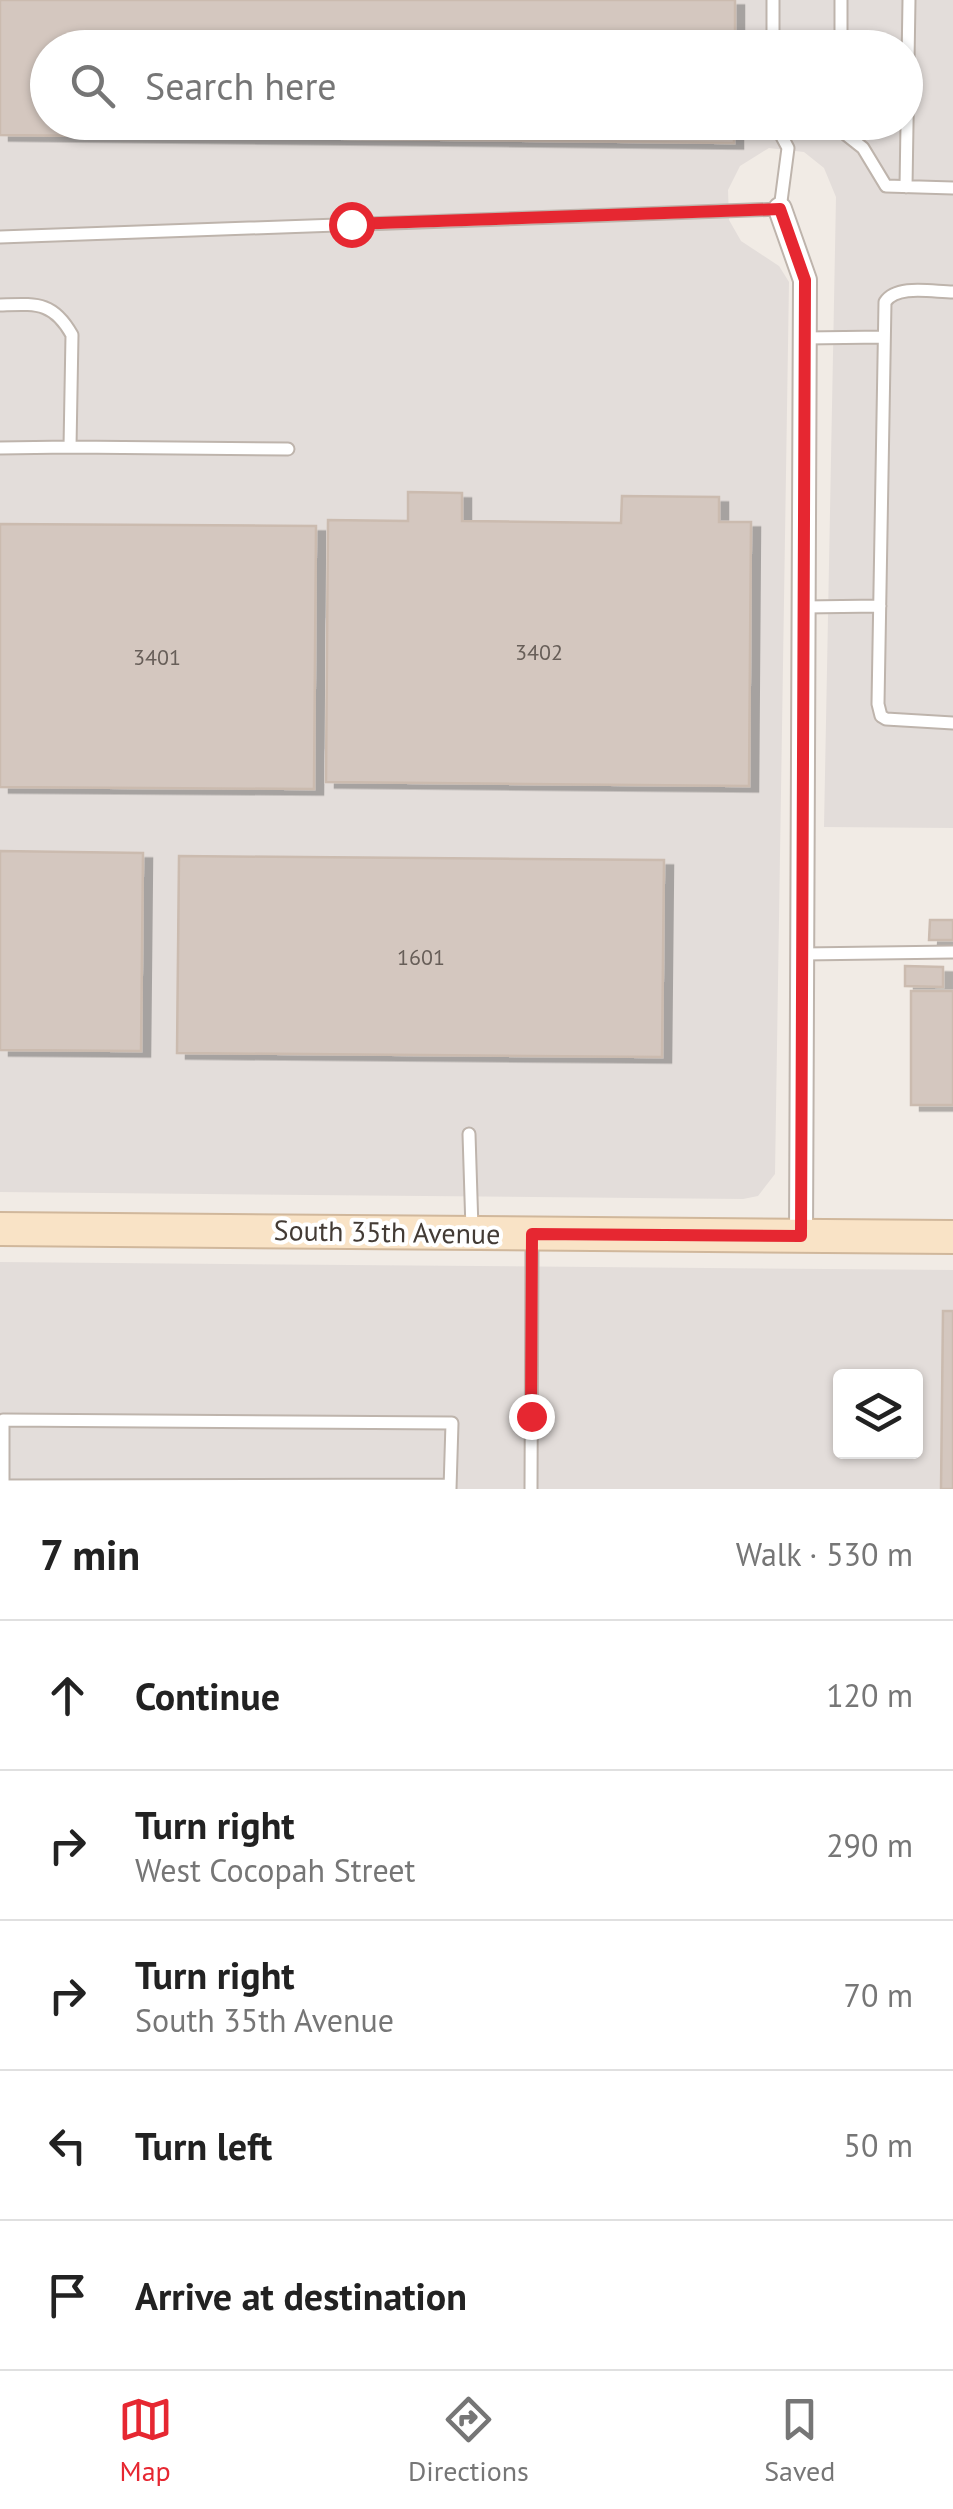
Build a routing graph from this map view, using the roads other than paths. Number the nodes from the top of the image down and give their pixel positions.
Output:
1 (773, 0) edge
2 (841, 0) edge
3 (909, 0) edge
4 (773, 30) edge
5 (840, 30) edge
6 (909, 30) edge
7 (784, 140) edge
8 (853, 140) edge
9 (907, 140) edge
10 (906, 187) junction
11 (953, 188) edge
12 (780, 209) junction
13 (0, 237) edge
14 (953, 292) edge
15 (0, 304) edge
16 (884, 337) junction
17 (805, 338) junction
18 (0, 448) edge
19 (70, 448) junction
20 (288, 449) dead end
21 (880, 606) junction
22 (804, 607) junction
23 (953, 723) edge
24 (953, 952) edge
25 (804, 954) junction
26 (469, 1134) dead end
27 (0, 1228) edge
28 (472, 1233) junction
29 (532, 1234) junction
30 (801, 1236) junction
31 (953, 1237) edge
32 (450, 1487) edge
33 (2, 1488) edge
34 (531, 1489) edge

1 - 4 lane
2 - 5 lane
3 - 6 lane
7 - 12 lane
8 - 10 lane
9 - 10 lane
10 - 11 lane
12 - 13 lane
12 - 17 street
14 - 16 lane
15 - 19 lane
16 - 17 lane
16 - 21 lane
17 - 22 street
18 - 19 lane
19 - 20 lane
21 - 22 lane
21 - 23 lane
22 - 25 street
24 - 25 lane
25 - 30 street
26 - 28 lane
27 - 28 main road, South 35th Avenue
28 - 29 main road, South 35th Avenue
29 - 30 main road, South 35th Avenue
29 - 34 lane
30 - 31 main road, South 35th Avenue
32 - 33 lane
32 - 33 lane

